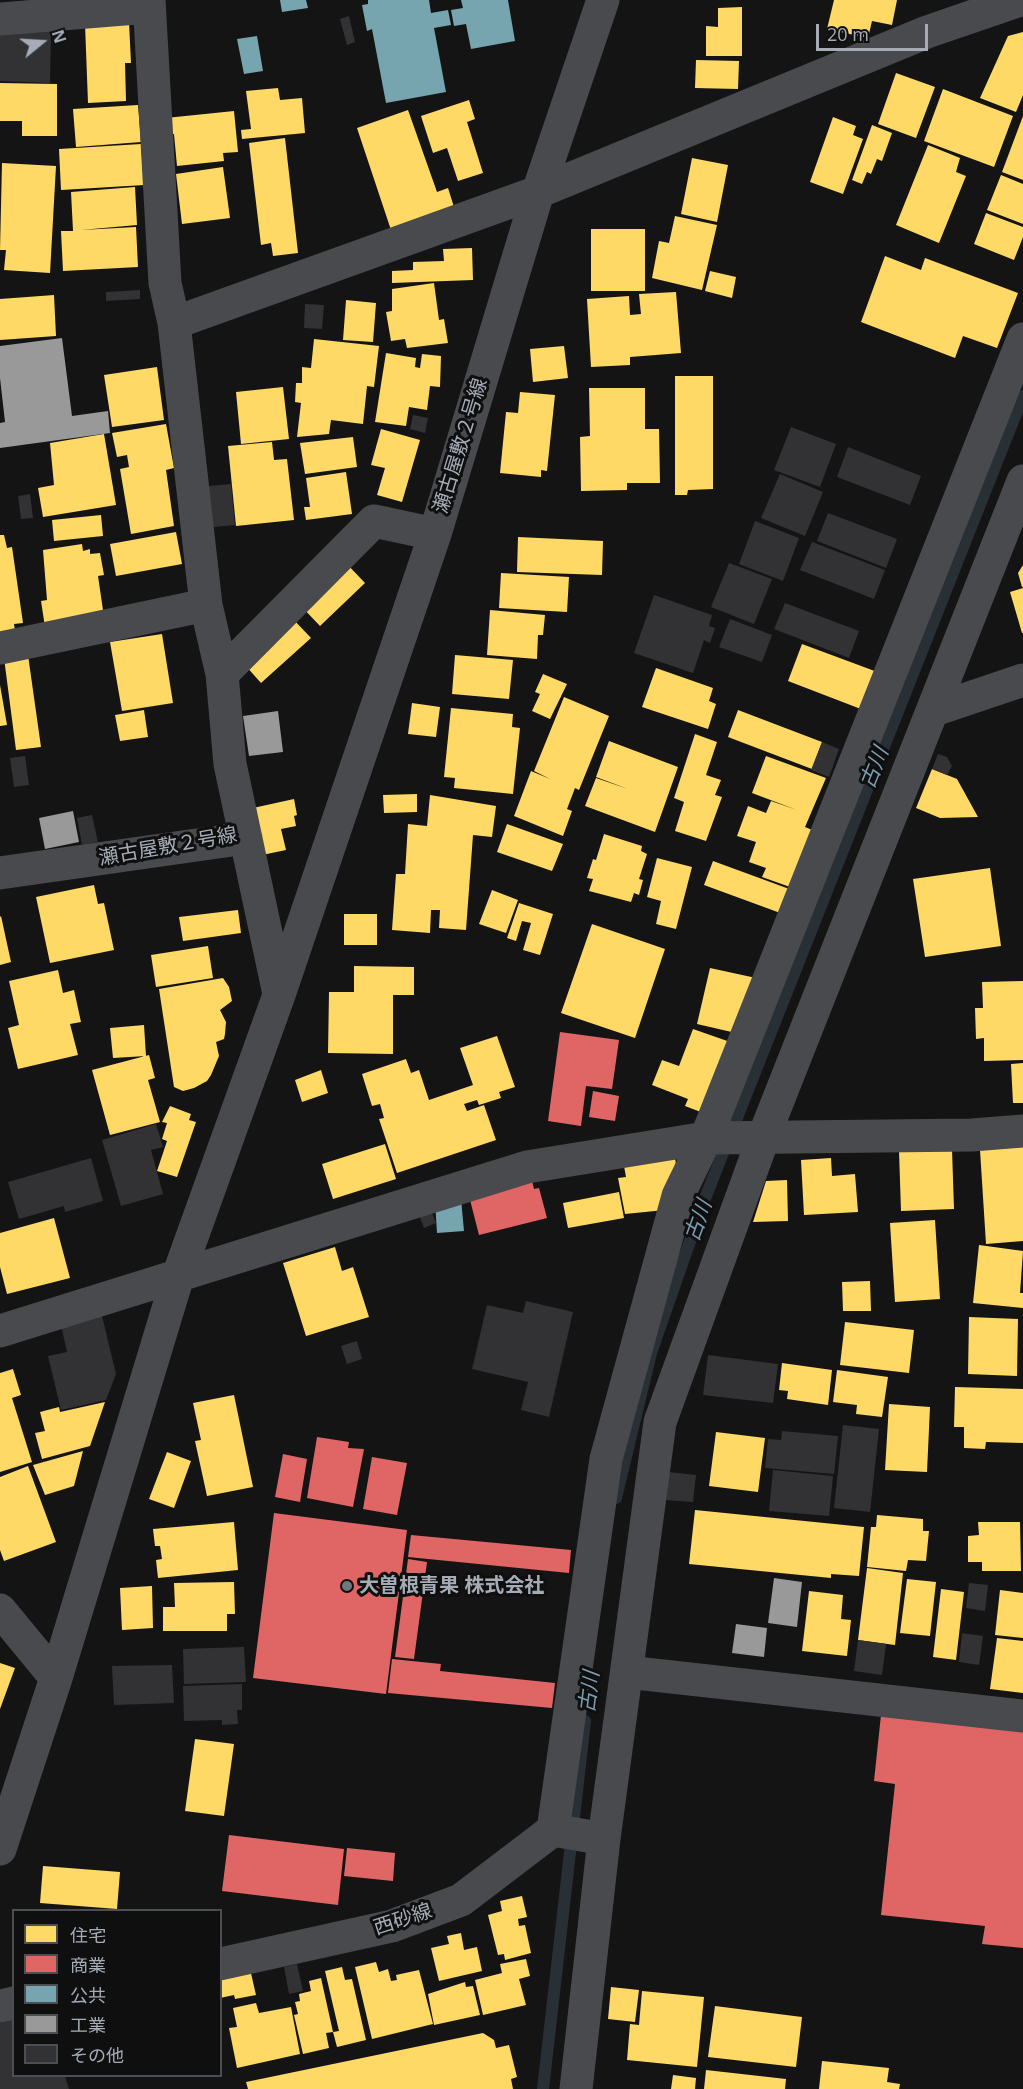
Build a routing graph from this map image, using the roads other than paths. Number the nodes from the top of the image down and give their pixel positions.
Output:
1 (603, 0) edge
2 (1020, 0) edge
3 (149, 3) edge
4 (0, 19) edge
5 (538, 192) junction
6 (174, 323) junction
7 (1023, 339) edge
8 (1023, 481) edge
9 (435, 534) junction
10 (206, 605) junction
11 (0, 648) edge
12 (222, 674) junction
13 (1023, 680) edge
14 (934, 710) junction
15 (246, 838) junction
16 (0, 873) edge
17 (279, 995) junction
18 (1023, 1131) edge
19 (734, 1137) junction
20 (178, 1276) junction
21 (0, 1331) edge
22 (0, 1610) edge
23 (627, 1672) junction
24 (56, 1678) junction
25 (1023, 1716) edge
26 (577, 1834) junction
27 (0, 1849) edge
28 (222, 1964) edge
29 (576, 2089) edge

1 - 5 street, 瀬古屋敷２号線
2 - 5 street
3 - 4 street
3 - 6 street
5 - 6 street
5 - 9 street, 瀬古屋敷２号線
6 - 10 street
7 - 19 street
8 - 14 street
9 - 12 street, 瀬古屋敷２号線
9 - 17 street
10 - 11 street
10 - 12 street
12 - 15 street, 瀬古屋敷２号線
13 - 14 street
14 - 19 street
15 - 16 street, 瀬古屋敷２号線
15 - 17 street
17 - 20 street
18 - 19 street
19 - 20 street
19 - 23 street
19 - 26 street
20 - 21 street
20 - 24 street
22 - 24 street
23 - 25 street
23 - 26 street
24 - 27 street
26 - 28 street, 西砂線
26 - 29 street

